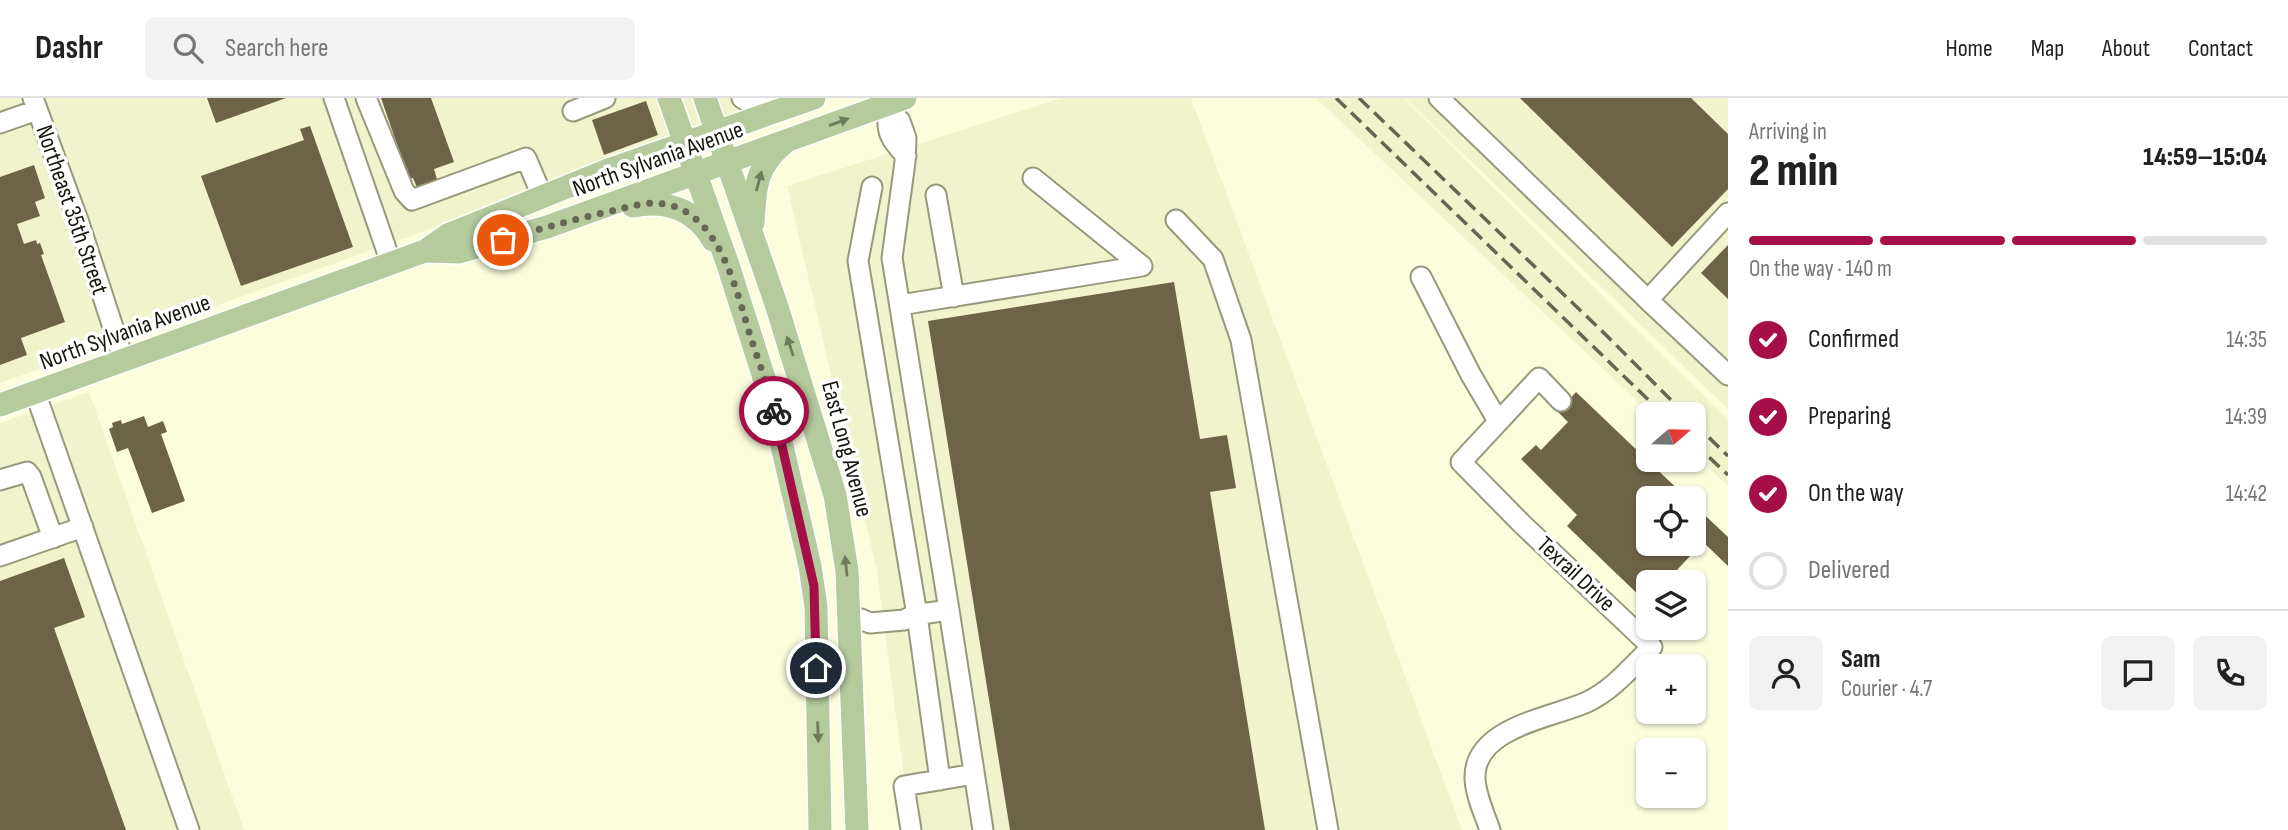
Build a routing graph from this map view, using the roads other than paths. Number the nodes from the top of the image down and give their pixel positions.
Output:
1 (334, 98) edge
2 (366, 98) edge
3 (606, 98) edge
4 (669, 98) edge
5 (705, 98) edge
6 (742, 98) edge
7 (767, 98) edge
8 (814, 98) edge
9 (1439, 98) edge
10 (35, 104) edge
11 (894, 104) edge
12 (573, 111) dead end
13 (0, 124) edge
14 (717, 133) junction
15 (789, 140) junction
16 (685, 142) junction
17 (727, 163) junction
18 (696, 174) junction
19 (1033, 178) dead end
20 (872, 187) dead end
21 (936, 195) dead end
22 (540, 199) junction
23 (1728, 213) edge
24 (1176, 220) dead end
25 (554, 225) junction
26 (752, 233) junction
27 (425, 251) junction
28 (892, 258) junction
29 (391, 263) junction
30 (728, 265) junction
31 (859, 267) junction
32 (1422, 277) dead end
33 (954, 297) junction
34 (1648, 300) junction
35 (900, 305) junction
36 (124, 361) junction
37 (1728, 375) edge
38 (35, 393) junction
39 (1561, 401) dead end
40 (0, 405) edge
41 (1498, 421) junction
42 (0, 480) edge
43 (83, 527) junction
44 (53, 538) junction
45 (0, 556) edge
46 (949, 610) junction
47 (916, 615) junction
48 (816, 618) junction
49 (855, 619) junction
50 (974, 774) junction
51 (940, 780) junction
52 (189, 830) edge
53 (820, 830) edge
54 (857, 830) edge
55 (911, 830) edge
56 (983, 830) edge
57 (1328, 830) edge
58 (1490, 830) edge

1 - 29 street
2 - 22 street
3 - 12 street
4 - 16 main road
5 - 14 main road, East Long Avenue
6 - 7 street
8 - 14 main road, North Sylvania Avenue
9 - 34 street
10 - 13 street
10 - 36 street, Northeast 35th Street
15 -> 11 main road, North Sylvania Avenue
11 - 28 street
14 - 16 main road, North Sylvania Avenue
14 - 17 main road, East Long Avenue
15 - 17 main road, North Sylvania Avenue
26 -> 15 main road
16 - 18 main road
16 - 22 main road, North Sylvania Avenue
17 - 18 main road, North Sylvania Avenue
17 - 26 main road, East Long Avenue
18 - 25 main road, North Sylvania Avenue
18 - 30 main road
19 - 33 street
20 - 31 street
21 - 33 street
22 - 25 main road
22 - 27 main road, North Sylvania Avenue
23 - 34 street
24 - 57 street
25 - 27 main road, North Sylvania Avenue
25 - 30 main road
49 -> 26 main road, East Long Avenue
27 - 29 main road, North Sylvania Avenue
28 - 31 street
28 - 35 street
29 - 36 main road, North Sylvania Avenue
30 - 48 main road
31 - 47 street
32 - 41 street
33 - 35 street
34 - 37 street
35 - 46 street
36 - 38 main road, North Sylvania Avenue
38 - 40 main road, North Sylvania Avenue
38 - 43 street
39 - 41 street, Texrail Drive
41 - 58 street, Texrail Drive
42 - 44 street
43 - 44 street
43 - 52 street
44 - 45 street
46 - 47 street
46 - 50 street
47 - 49 street
47 - 51 street
48 - 49 main road
48 -> 53 main road
49 - 54 main road, East Long Avenue
50 - 51 street
50 - 56 street
51 - 55 street

